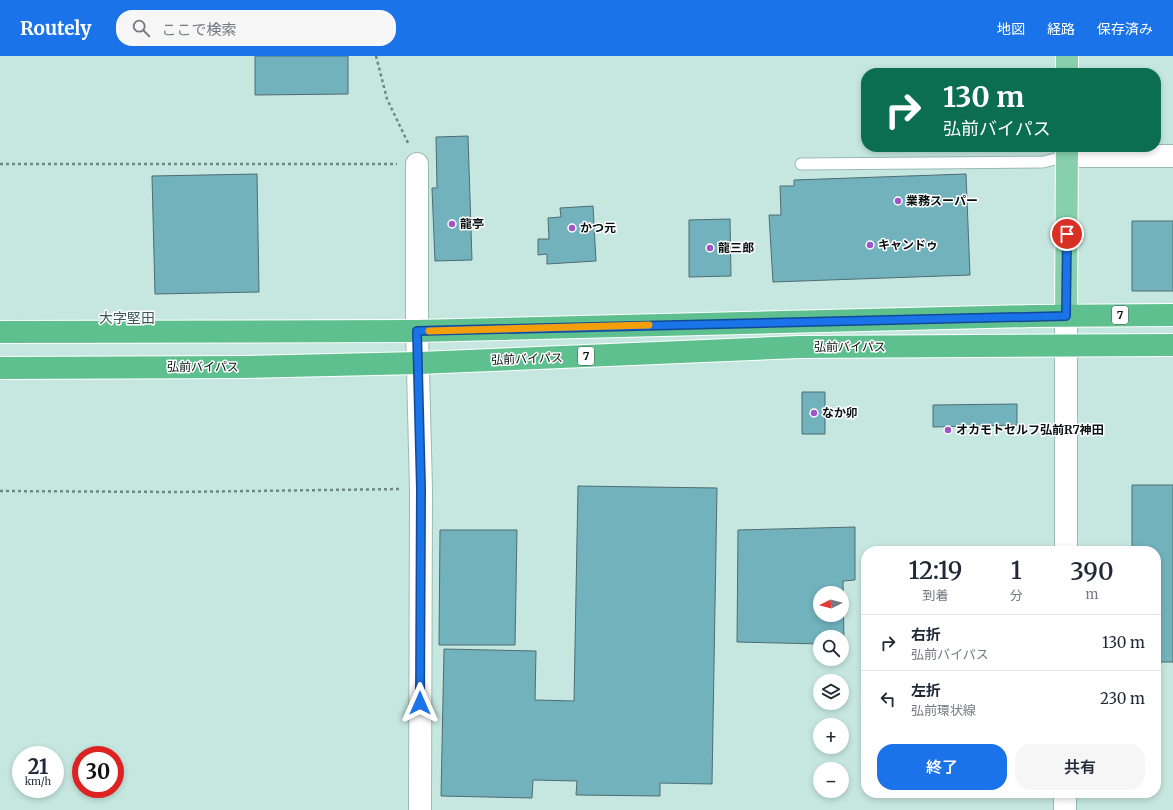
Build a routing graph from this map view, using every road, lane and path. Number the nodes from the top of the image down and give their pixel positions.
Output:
1 (376, 56) edge
2 (1067, 56) edge
3 (1067, 68) edge
4 (1067, 152) edge
5 (1173, 156) edge
6 (0, 164) edge
7 (417, 164) junction
8 (800, 164) dead end
9 (1173, 315) edge
10 (1066, 316) junction
11 (417, 331) junction
12 (0, 332) edge
13 (1066, 345) junction
14 (1173, 345) edge
15 (419, 363) junction
16 (0, 368) edge
17 (421, 489) junction
18 (0, 491) edge
19 (1066, 546) edge
20 (1065, 798) edge
21 (420, 810) edge
22 (1065, 810) edge

1 - 7 path
2 - 3 main road
4 - 5 street
4 - 8 lane
4 - 10 main road
6 - 7 path
7 - 11 street
9 - 10 highway, 7
10 - 11 highway, 7
10 - 13 street
11 - 12 highway, 7
11 - 15 street
13 - 14 highway, 弘前バイパス / 7
13 - 15 highway, 弘前バイパス / 7
13 - 19 street
15 - 16 highway, 弘前バイパス / 7
15 - 17 street
17 - 18 path
17 - 21 street
20 - 22 street

